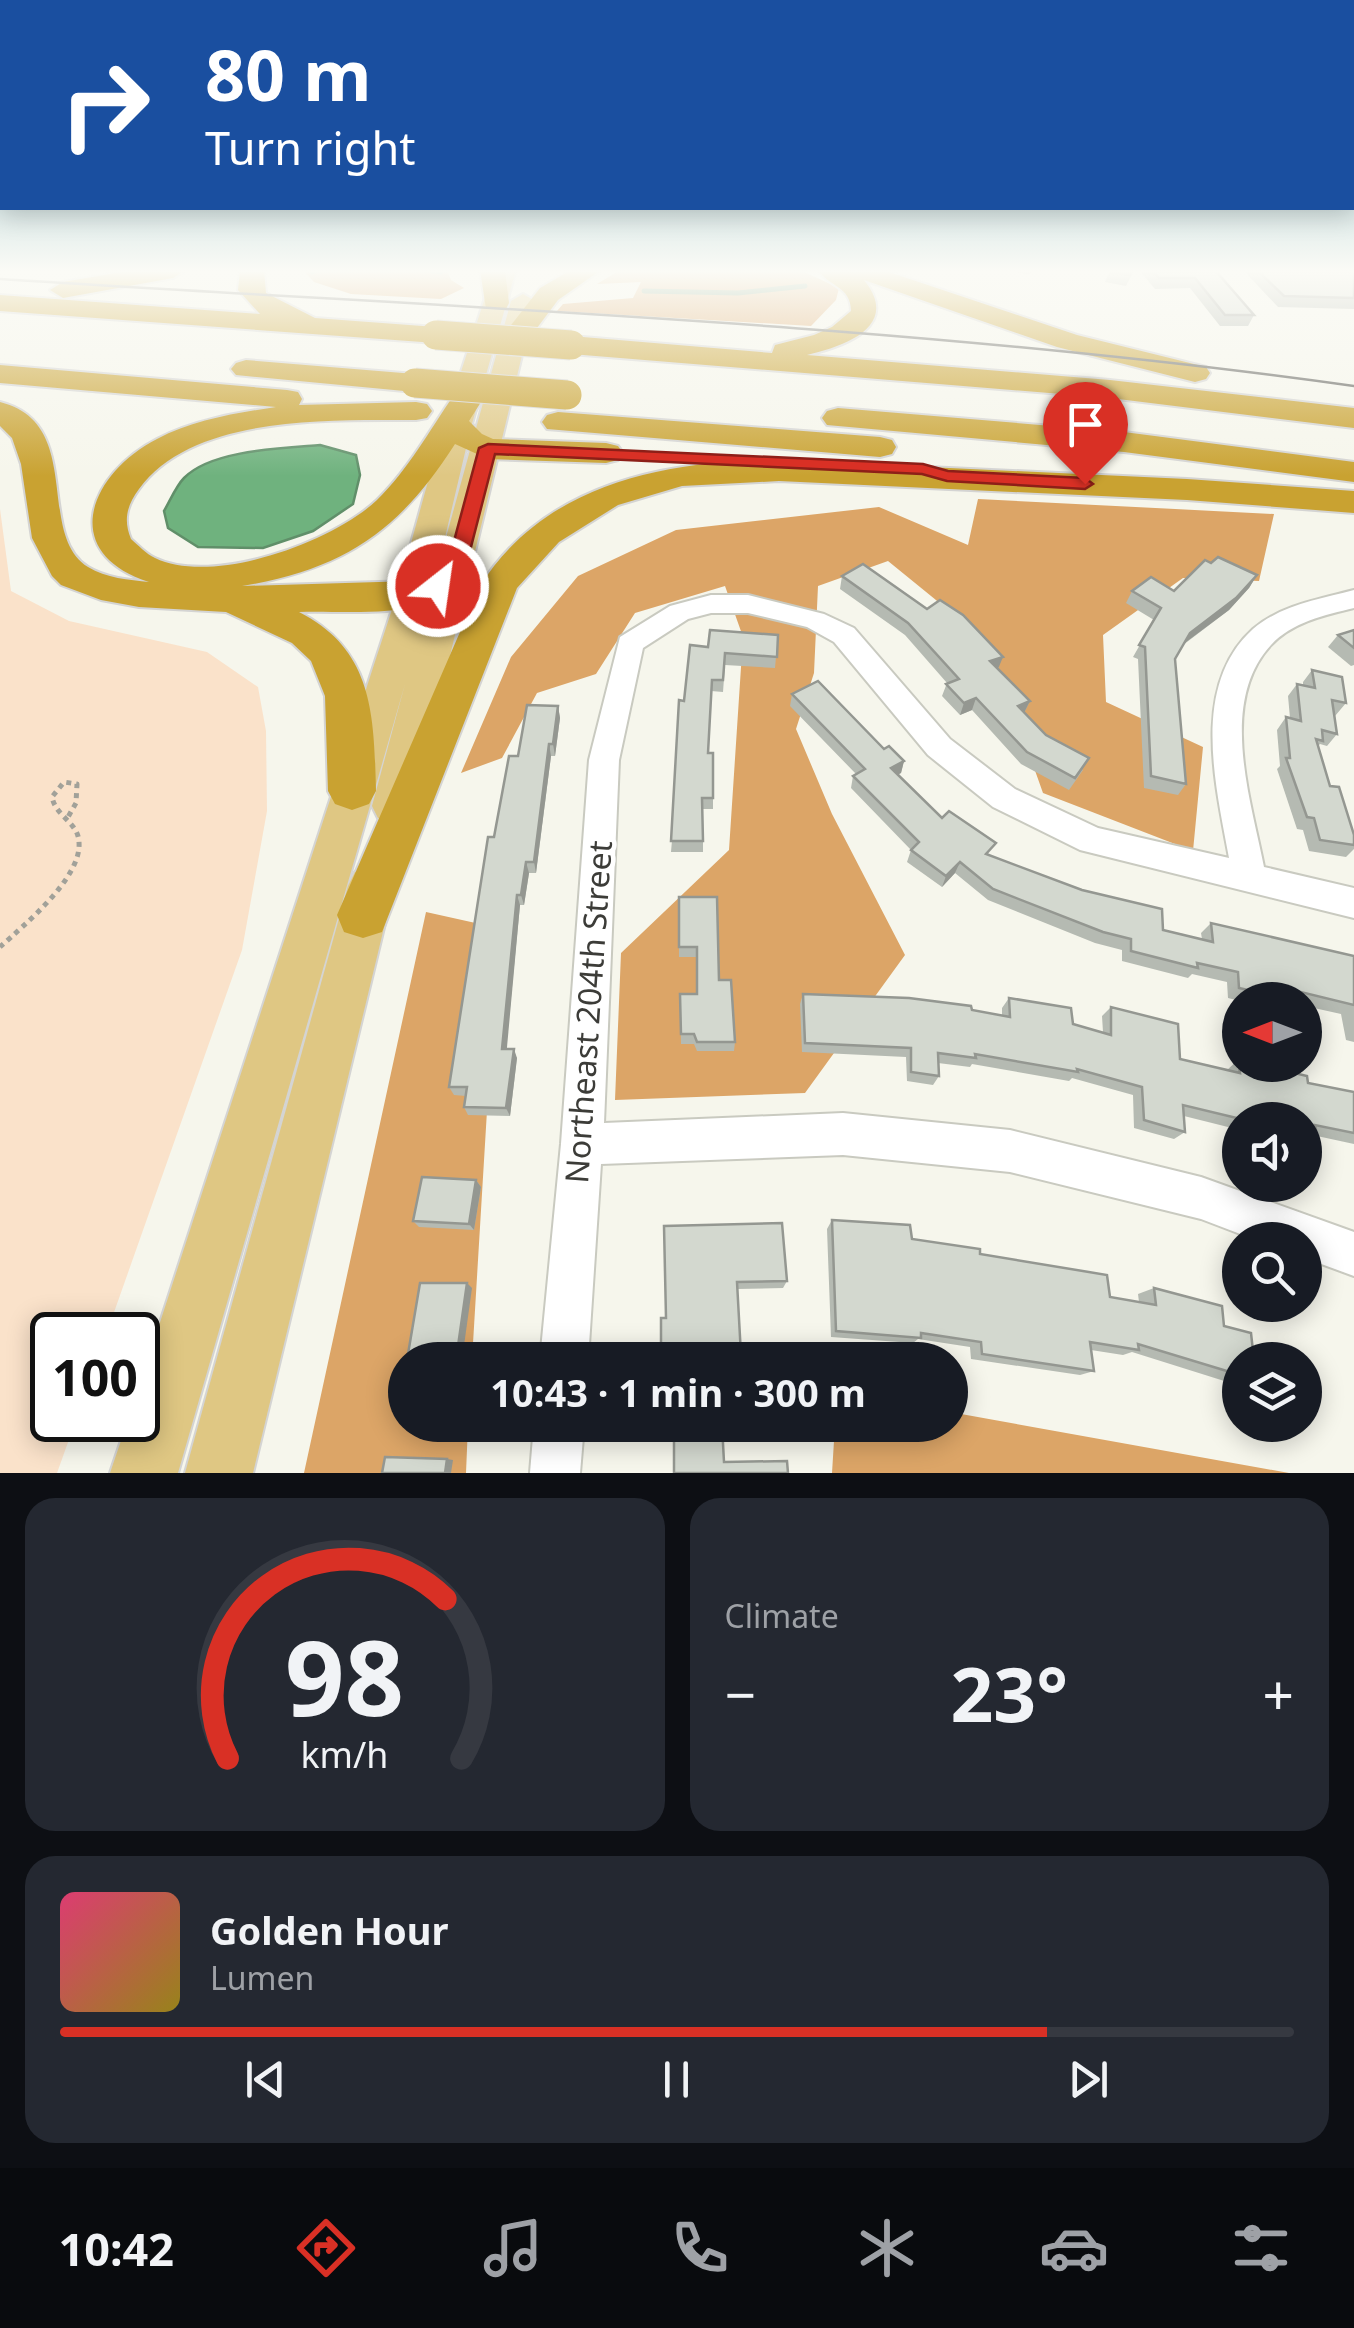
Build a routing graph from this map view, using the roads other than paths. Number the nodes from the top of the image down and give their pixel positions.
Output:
1 (515, 338) edge
2 (337, 339) edge
3 (410, 339) edge
4 (485, 339) edge
5 (834, 339) edge
6 (1060, 339) edge
7 (432, 344) junction
8 (0, 349) edge
9 (0, 374) edge
10 (573, 374) junction
11 (415, 397) junction
12 (1354, 402) edge
13 (0, 411) edge
14 (461, 415) junction
15 (1354, 418) edge
16 (1354, 437) edge
17 (488, 448) junction
18 (1354, 472) edge
19 (947, 476) junction
20 (1354, 499) edge
21 (456, 570) junction
22 (414, 594) junction
23 (182, 597) junction
24 (1354, 599) edge
25 (352, 791) junction
26 (1248, 875) junction
27 (1354, 904) edge
28 (364, 915) junction
29 (582, 1144) junction
30 (1354, 1254) edge
31 (566, 1342) edge
32 (557, 1442) edge
33 (144, 1473) edge
34 (219, 1473) edge
35 (555, 1473) edge

1 - 17 main road
2 - 7 highway
3 - 7 highway
4 - 14 main road
5 - 10 highway
6 - 12 highway
7 - 10 highway
8 - 11 highway
9 - 11 highway
10 - 11 highway
10 - 15 highway
10 - 16 highway
10 - 18 highway
10 - 20 highway
11 - 14 highway
13 - 23 highway
14 - 17 highway
14 - 22 main road
17 - 19 highway
17 - 21 main road
19 - 20 highway
19 - 28 highway
21 - 22 highway
21 - 28 main road
22 - 23 highway
22 - 25 main road
23 - 25 highway
24 - 26 street
25 - 33 main road
26 - 27 street
26 - 29 street, Northeast 204th Street
28 - 34 main road
29 - 30 street
29 - 31 street, Northeast 204th Street
32 - 35 street

